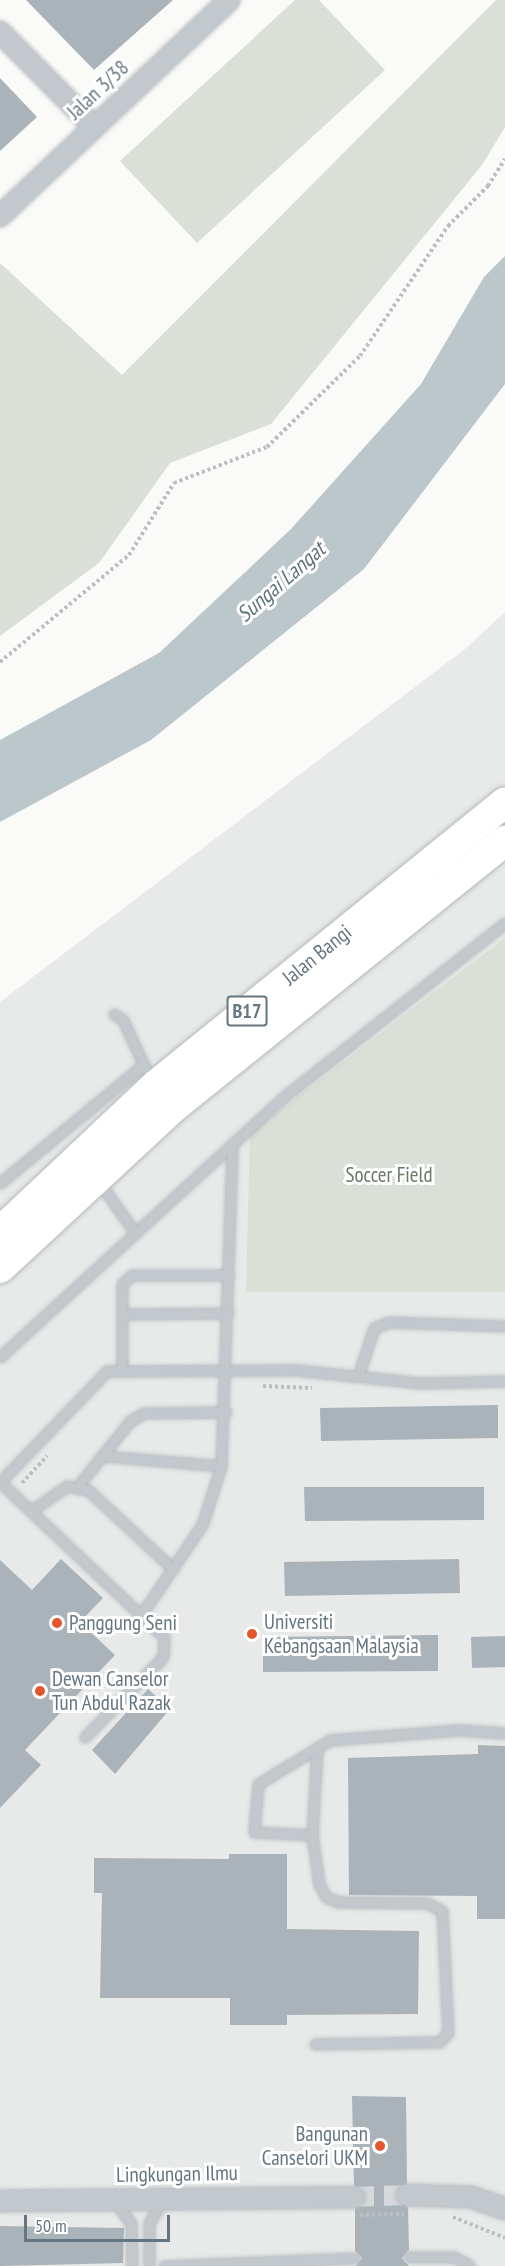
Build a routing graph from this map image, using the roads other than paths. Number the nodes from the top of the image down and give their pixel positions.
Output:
1 (224, 2) edge
2 (0, 32) edge
3 (93, 126) junction
4 (0, 216) edge
5 (505, 802) edge
6 (505, 841) edge
7 (505, 923) edge
8 (114, 1014) dead end
9 (150, 1075) junction
10 (232, 1144) junction
11 (93, 1176) junction
12 (0, 1184) edge
13 (0, 1232) edge
14 (134, 1232) junction
15 (0, 1268) edge
16 (229, 1275) junction
17 (228, 1313) junction
18 (122, 1314) junction
19 (505, 1326) edge
20 (0, 1357) edge
21 (123, 1368) junction
22 (228, 1370) junction
23 (358, 1376) junction
24 (505, 1381) edge
25 (226, 1412) junction
26 (103, 1456) junction
27 (221, 1466) junction
28 (0, 1482) edge
29 (78, 1486) junction
30 (31, 1511) junction
31 (173, 1569) junction
32 (141, 1615) junction
33 (505, 1733) edge
34 (85, 1737) dead end
35 (317, 1749) junction
36 (312, 1834) junction
37 (315, 2044) dead end
38 (407, 2195) tunnel mouth
39 (354, 2197) tunnel mouth
40 (111, 2198) junction
41 (165, 2198) junction
42 (0, 2201) edge
43 (505, 2209) edge
44 (409, 2257) dead end
45 (355, 2258) dead end
46 (132, 2266) edge
47 (149, 2266) edge
48 (164, 2266) edge
49 (470, 2266) edge

1 - 3 street, Jalan 3/38
2 - 3 street
3 - 4 street, Jalan 3/38
5 - 9 main road, Jalan Bangi / B17
6 - 11 main road, Jalan Bangi / B17
7 - 10 lane
8 - 9 lane
9 - 12 lane
9 - 13 main road, Jalan Bangi / B17
10 - 14 lane
10 - 16 lane
11 - 14 lane
11 - 15 main road, Jalan Bangi / B17
14 - 20 lane
16 - 17 lane
16 - 18 lane
17 - 18 lane
17 - 22 lane
18 - 21 lane
19 - 23 lane
21 - 22 lane
21 - 28 lane
22 - 23 lane
22 - 25 lane
23 - 24 lane
25 - 26 lane
25 - 27 lane
26 - 27 lane
26 - 29 lane
27 - 31 lane
28 - 30 lane
29 - 30 lane
29 - 31 lane
30 - 32 lane
31 - 32 lane
32 - 34 lane
33 - 35 lane
35 - 36 lane
35 - 36 lane
36 - 37 lane
38 - 43 street
39 - 41 street, Lingkungan Ilmu
40 - 41 street, Lingkungan Ilmu
40 - 42 street, Lingkungan Ilmu
40 - 46 lane
41 - 47 lane
44 - 49 lane
45 - 48 lane

